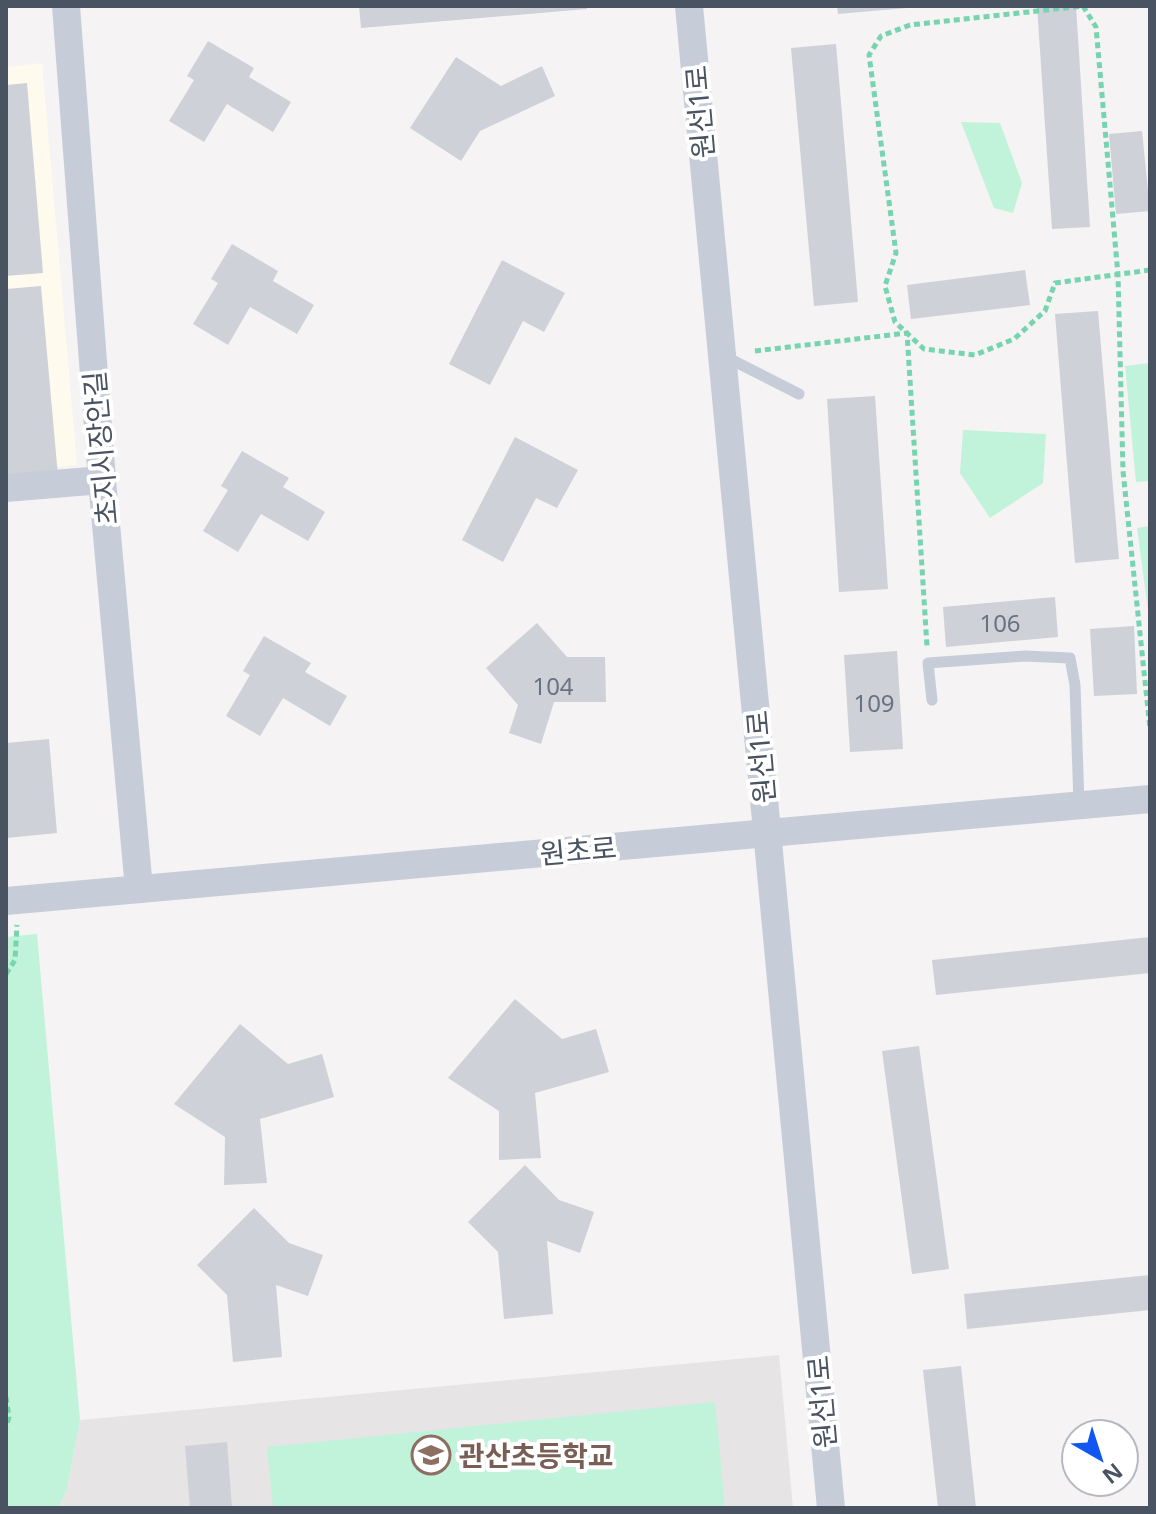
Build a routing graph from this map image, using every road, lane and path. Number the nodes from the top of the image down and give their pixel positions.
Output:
1 (66, 6) edge
2 (689, 6) edge
3 (1150, 270) edge
4 (1118, 275) junction
5 (907, 333) junction
6 (722, 355) junction
7 (799, 394) dead end
8 (102, 480) junction
9 (6, 488) edge
10 (928, 663) junction
11 (932, 700) dead end
12 (1150, 729) edge
13 (1150, 799) edge
14 (1079, 805) junction
15 (768, 833) junction
16 (139, 889) junction
17 (9, 901) edge
18 (6, 974) edge
19 (6, 1397) edge
20 (6, 1427) edge
21 (831, 1508) edge

1 - 8 street, 초지시장안길
2 - 6 street, 원선1로
3 - 4 path
4 - 5 path
4 - 5 path
4 - 12 path
5 - 6 path
5 - 10 path
6 - 7 lane
6 - 15 street, 원선1로
8 - 9 street
8 - 16 street, 초지시장안길
10 - 11 lane
10 - 14 lane
13 - 14 street, 원초로
14 - 15 street, 원초로
15 - 16 street, 원초로
15 - 21 street, 원선1로
16 - 17 street, 원초로
17 - 18 path
19 - 20 path

